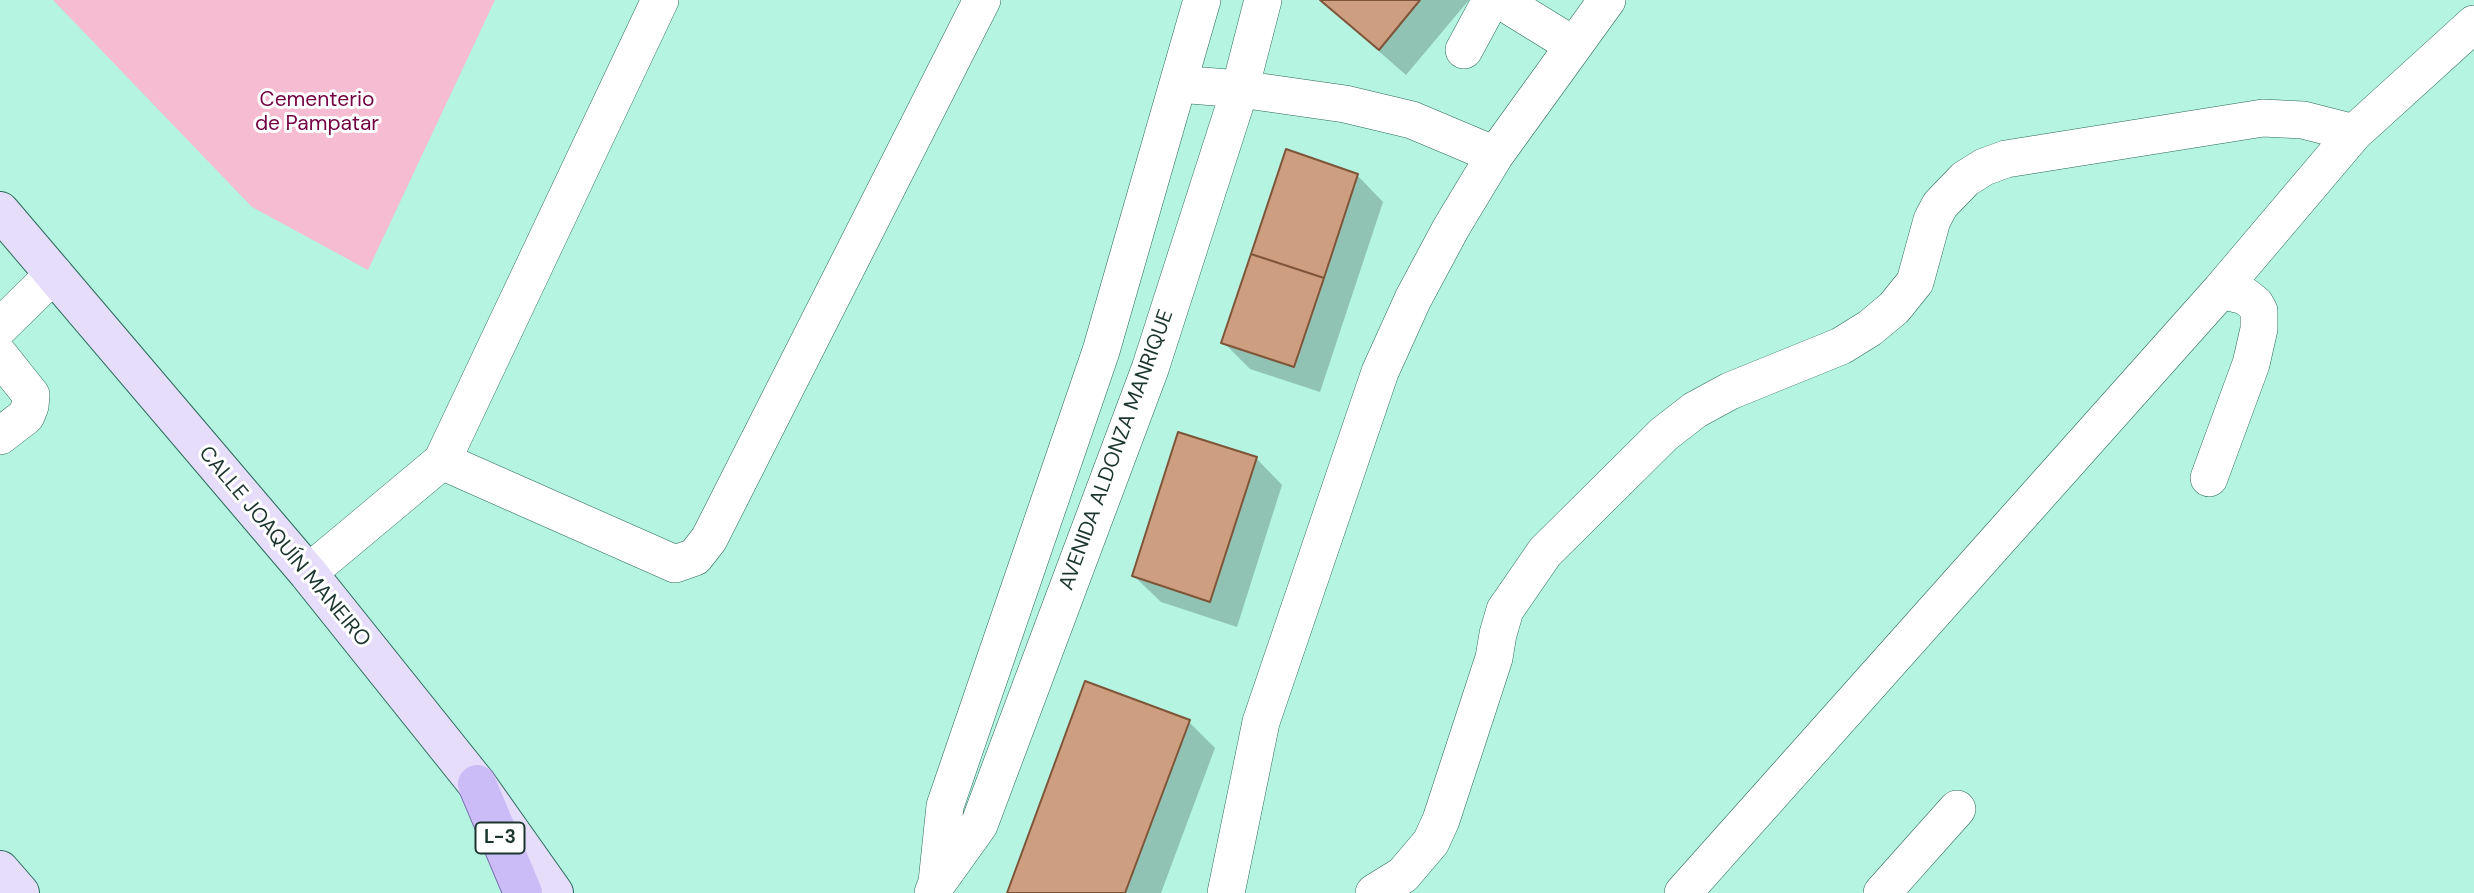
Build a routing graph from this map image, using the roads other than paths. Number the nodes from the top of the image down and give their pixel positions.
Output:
1 (660, 0) edge
2 (982, 0) edge
3 (1202, 0) edge
4 (1263, 0) edge
5 (1491, 0) edge
6 (1500, 0) edge
7 (1607, 0) edge
8 (2474, 24) edge
9 (1573, 45) junction
10 (1464, 50) dead end
11 (1178, 84) junction
12 (1240, 89) junction
13 (2354, 133) junction
14 (1495, 155) junction
15 (0, 211) edge
16 (54, 274) junction
17 (2221, 290) junction
18 (0, 327) edge
19 (0, 356) edge
20 (0, 436) edge
21 (442, 461) junction
22 (2209, 478) dead end
23 (308, 573) junction
24 (477, 784) junction
25 (1956, 809) dead end
26 (0, 870) edge
27 (935, 889) edge
28 (20, 893) edge
29 (523, 893) edge
30 (554, 893) edge
31 (1226, 893) edge
32 (1374, 893) edge
33 (1683, 893) edge
34 (1882, 893) edge

1 - 21 street
2 - 21 street
3 - 11 street, AVENIDA ALDONZA MANRIQUE
4 - 12 street, AVENIDA ALDONZA MANRIQUE
5 - 10 street
6 - 9 street
7 - 9 street
8 - 13 street
9 - 14 street
11 - 12 street
11 - 27 street, AVENIDA ALDONZA MANRIQUE
12 - 14 street
12 - 27 street, AVENIDA ALDONZA MANRIQUE
13 - 17 street
13 - 32 street
14 - 31 street
15 - 16 street, CALLE JOAQUÍN MANEIRO / L-3
16 - 18 street
16 - 23 street, CALLE JOAQUÍN MANEIRO / L-3
17 - 22 street
17 - 33 street
19 - 20 street
21 - 23 street
23 - 24 street, CALLE JOAQUÍN MANEIRO / L-3
24 - 29 main road, L-3
24 - 30 street, CALLE JOAQUÍN MANEIRO / L-3
25 - 34 street
26 - 28 street

